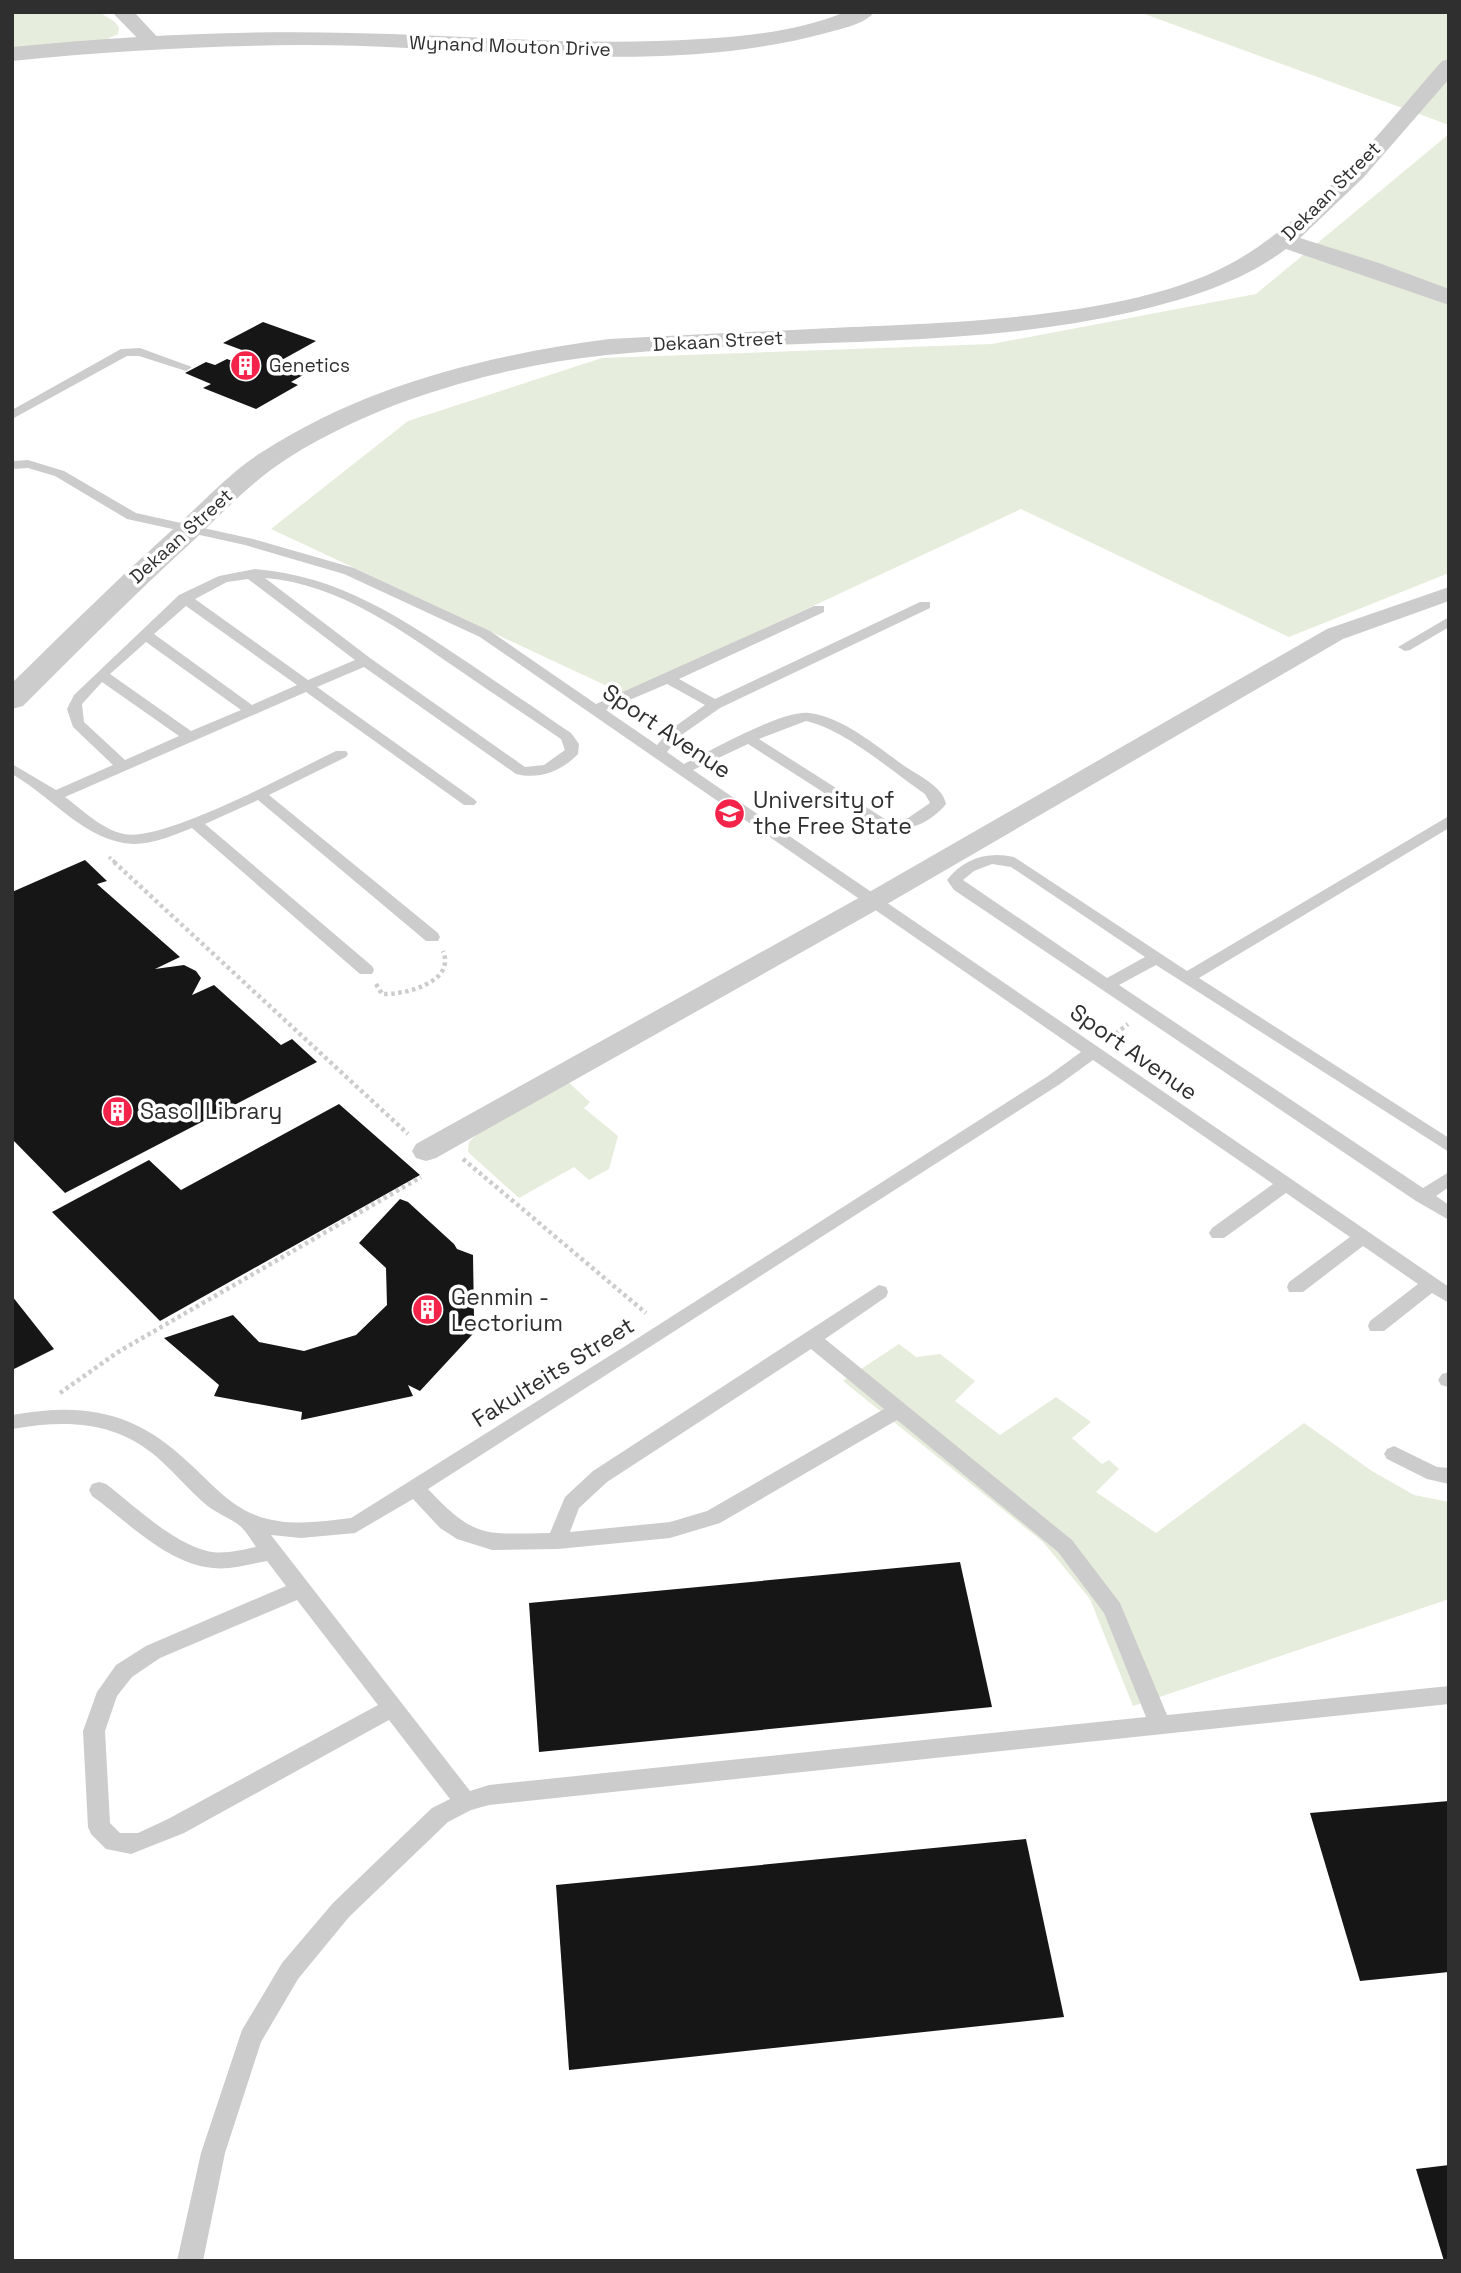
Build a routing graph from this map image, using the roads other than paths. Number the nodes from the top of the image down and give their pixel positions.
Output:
1 (122, 12) edge
2 (864, 12) edge
3 (152, 42) junction
4 (12, 54) edge
5 (1449, 65) edge
6 (1283, 240) junction
7 (1449, 298) edge
8 (186, 367) dead end
9 (12, 415) edge
10 (16, 461) edge
11 (190, 529) junction
12 (251, 575) junction
13 (1449, 594) edge
14 (184, 598) junction
15 (925, 605) dead end
16 (820, 609) dead end
17 (1449, 621) edge
18 (146, 635) junction
19 (1405, 647) dead end
20 (365, 662) junction
21 (102, 675) junction
22 (668, 679) junction
23 (308, 686) junction
24 (12, 700) edge
25 (715, 705) junction
26 (252, 710) junction
27 (594, 710) junction
28 (190, 737) junction
29 (750, 739) junction
30 (341, 754) dead end
31 (658, 754) junction
32 (123, 766) junction
33 (12, 768) edge
34 (682, 770) junction
35 (258, 793) junction
36 (54, 796) junction
37 (469, 802) dead end
38 (1449, 821) edge
39 (194, 822) junction
40 (873, 901) junction
41 (432, 937) road end
42 (1156, 958) junction
43 (366, 970) road end
44 (1186, 978) junction
45 (1107, 985) junction
46 (1094, 1051) junction
47 (1448, 1145) edge
48 (434, 1146) road end
49 (1449, 1178) edge
50 (1286, 1184) junction
51 (1422, 1197) junction
52 (1449, 1214) edge
53 (1218, 1233) dead end
54 (1362, 1237) junction
55 (1432, 1284) junction
56 (1296, 1287) dead end
57 (879, 1292) dead end
58 (1449, 1296) edge
59 (1377, 1326) dead end
60 (813, 1340) junction
61 (898, 1410) junction
62 (16, 1421) edge
63 (1394, 1454) dead end
64 (1449, 1476) edge
65 (415, 1488) junction
66 (99, 1490) dead end
67 (248, 1521) junction
68 (558, 1541) junction
69 (272, 1552) junction
70 (301, 1589) junction
71 (1449, 1695) edge
72 (392, 1707) junction
73 (1160, 1725) junction
74 (465, 1802) junction
75 (190, 2261) edge

1 - 3 street
2 - 3 street, Wynand Mouton Drive
3 - 4 street, Wynand Mouton Drive
5 - 6 street, Dekaan Street
6 - 7 street
6 - 11 street, Dekaan Street
8 - 9 lane
10 - 11 lane, Sport Avenue
11 - 24 street, Dekaan Street
11 - 27 lane, Sport Avenue
12 - 14 lane
12 - 20 lane
12 - 20 lane
13 - 40 street
14 - 18 lane
14 - 23 lane
15 - 25 lane
16 - 22 lane
17 - 19 lane
18 - 21 lane
18 - 26 lane
20 - 23 lane
21 - 28 lane
21 - 32 lane
22 - 25 lane
22 - 27 lane
23 - 26 lane
23 - 37 lane
25 - 31 lane
26 - 28 lane
27 - 31 lane, Sport Avenue
28 - 32 lane
29 - 29 lane
29 - 34 lane
30 - 35 lane
31 - 34 lane, Sport Avenue
32 - 36 lane
33 - 36 lane
34 - 40 lane, Sport Avenue
35 - 39 lane
35 - 41 lane
36 - 39 lane
38 - 44 lane
39 - 43 lane
40 - 46 lane, Sport Avenue
40 - 48 street
42 - 44 lane
42 - 45 lane
42 - 45 lane
44 - 47 lane
45 - 51 lane
46 - 50 lane, Sport Avenue
46 - 65 lane, Fakulteits Street
49 - 51 lane
50 - 53 lane
50 - 54 lane, Sport Avenue
51 - 52 lane
54 - 55 lane, Sport Avenue
54 - 56 lane
55 - 58 lane, Sport Avenue
55 - 59 lane
57 - 60 lane
60 - 61 lane
60 - 68 lane
61 - 68 lane
61 - 73 lane
62 - 67 lane, Fakulteits Street
63 - 64 lane
65 - 67 lane, Fakulteits Street
65 - 68 lane
66 - 69 lane
67 - 69 lane
69 - 70 lane
70 - 72 lane
70 - 72 lane
71 - 73 lane
72 - 74 lane
73 - 74 lane
74 - 75 lane

